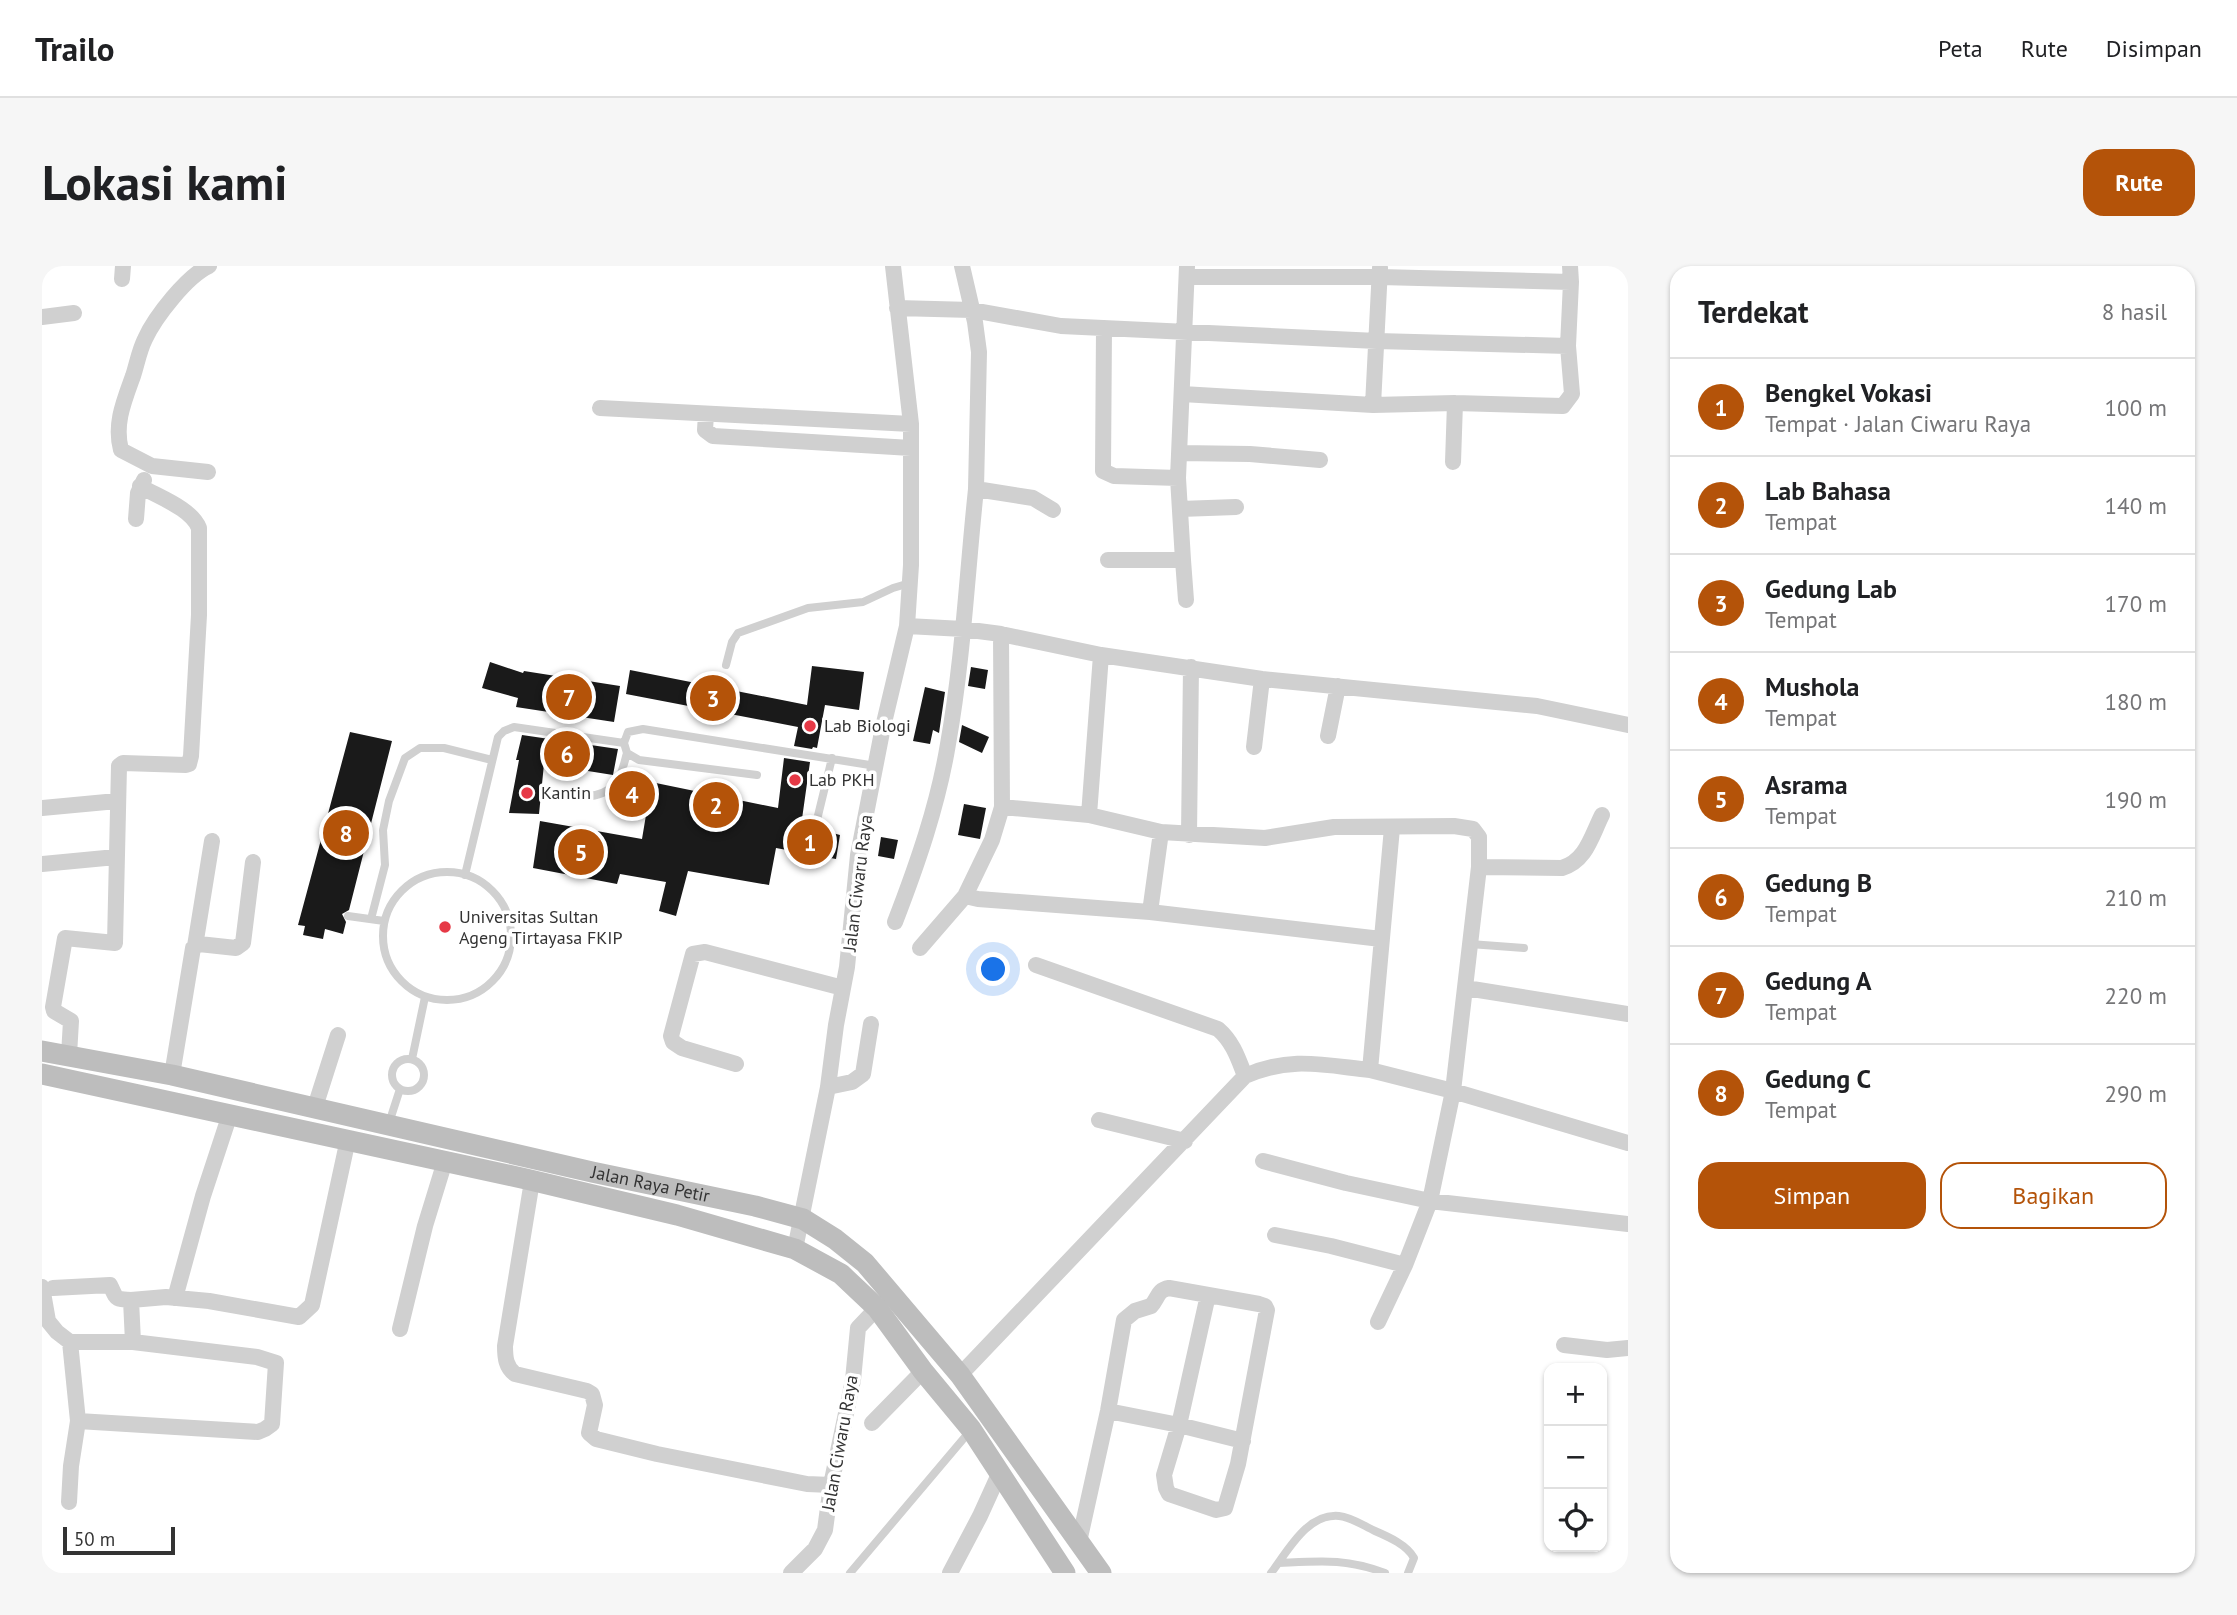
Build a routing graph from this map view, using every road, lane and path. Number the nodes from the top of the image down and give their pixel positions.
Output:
1 (209, 266) edge
2 (892, 266) edge
3 (962, 266) edge
4 (1187, 271) edge
5 (1380, 271) edge
6 (1571, 274) edge
7 (897, 308) junction
8 (972, 310) junction
9 (74, 313) dead end
10 (42, 317) edge
11 (1104, 328) junction
12 (1185, 333) junction
13 (1377, 341) junction
14 (1568, 346) junction
15 (1182, 394) junction
16 (1455, 403) junction
17 (1373, 405) junction
18 (600, 408) dead end
19 (706, 414) junction
20 (874, 422) junction
21 (911, 424) junction
22 (873, 445) junction
23 (911, 448) junction
24 (1180, 453) junction
25 (1320, 460) dead end
26 (1453, 462) dead end
27 (152, 466) junction
28 (208, 472) dead end
29 (1178, 478) junction
30 (140, 486) junction
31 (976, 489) junction
32 (1236, 507) dead end
33 (1180, 509) junction
34 (1053, 510) dead end
35 (136, 519) dead end
36 (1108, 560) dead end
37 (1183, 560) junction
38 (910, 583) junction
39 (1186, 600) dead end
40 (907, 626) junction
41 (963, 629) junction
42 (1002, 634) junction
43 (1101, 655) junction
44 (726, 666) dead end
45 (1191, 667) junction
46 (1262, 679) junction
47 (1338, 686) junction
48 (1628, 725) edge
49 (1328, 736) dead end
50 (624, 743) junction
51 (1254, 747) dead end
52 (627, 753) junction
53 (832, 758) junction
54 (492, 760) junction
55 (876, 766) junction
56 (757, 775) dead end
57 (552, 792) dead end
58 (117, 801) junction
59 (1002, 807) junction
60 (42, 808) edge
61 (1089, 815) junction
62 (1602, 815) dead end
63 (815, 828) dead end
64 (1392, 828) junction
65 (1161, 832) junction
66 (1189, 835) junction
67 (212, 841) dead end
68 (116, 857) junction
69 (253, 862) dead end
70 (42, 864) edge
71 (1479, 867) junction
72 (465, 875) junction
73 (965, 896) junction
74 (1150, 912) junction
75 (348, 916) dead end
76 (371, 919) junction
77 (384, 921) junction
78 (895, 922) dead end
79 (1381, 939) junction
80 (1470, 944) junction
81 (195, 946) junction
82 (920, 948) dead end
83 (1524, 948) dead end
84 (1036, 965) dead end
85 (843, 988) junction
86 (1466, 988) junction
87 (49, 990) edge
88 (425, 997) junction
89 (1628, 1014) edge
90 (871, 1024) dead end
91 (338, 1035) dead end
92 (42, 1051) edge
93 (69, 1055) junction
94 (412, 1059) junction
95 (736, 1064) dead end
96 (1370, 1070) junction
97 (42, 1073) edge
98 (172, 1075) junction
99 (1245, 1076) junction
100 (828, 1087) junction
101 (400, 1089) junction
102 (1453, 1091) junction
103 (315, 1107) junction
104 (230, 1114) junction
105 (1099, 1120) dead end
106 (389, 1124) junction
107 (348, 1139) junction
108 (1185, 1141) junction
109 (1628, 1143) edge
110 (445, 1161) junction
111 (1263, 1161) dead end
112 (532, 1181) junction
113 (1430, 1201) junction
114 (803, 1219) junction
115 (1628, 1224) edge
116 (1275, 1235) dead end
117 (795, 1249) junction
118 (1405, 1265) junction
119 (47, 1287) edge
120 (1208, 1295) junction
121 (176, 1298) junction
122 (131, 1300) junction
123 (877, 1307) junction
124 (1378, 1322) dead end
125 (400, 1329) dead end
126 (70, 1342) junction
127 (133, 1342) junction
128 (1564, 1345) dead end
129 (1628, 1348) edge
130 (923, 1371) junction
131 (960, 1376) junction
132 (1108, 1411) junction
133 (78, 1421) junction
134 (872, 1423) dead end
135 (1179, 1424) junction
136 (971, 1429) junction
137 (1243, 1441) junction
138 (1000, 1472) junction
139 (828, 1485) junction
140 (69, 1502) dead end
141 (1079, 1542) junction
142 (1279, 1563) junction
143 (790, 1573) edge
144 (850, 1573) edge
145 (950, 1573) edge
146 (1065, 1573) edge
147 (1101, 1573) edge
148 (1271, 1573) edge
149 (1385, 1573) edge
150 (1408, 1573) edge

1 - 27 street
2 - 7 street, Jalan Ciwaru Raya
3 - 8 street
4 - 5 street
4 - 12 street
5 - 6 street
5 - 13 street
6 - 14 street
7 - 8 street
7 - 21 street, Jalan Ciwaru Raya
8 - 11 street
8 - 31 street
9 - 10 street
11 - 12 street
11 - 29 street
12 - 13 street
12 - 15 street
13 - 14 street
13 - 17 street
14 - 16 street
15 - 17 street
15 - 24 street
16 - 17 street
16 - 26 street
18 - 19 street
19 - 20 street
19 - 22 street
20 - 21 street
20 - 22 street
21 - 23 street, Jalan Ciwaru Raya
22 - 23 street
23 - 38 street, Jalan Ciwaru Raya
24 - 25 street
24 - 29 street
27 - 28 street
27 - 30 street
29 - 33 street
30 - 35 street
30 - 58 street
31 - 34 street
31 - 41 street
32 - 33 street
33 - 37 street
36 - 37 street
37 - 39 street
38 - 40 street, Jalan Ciwaru Raya
38 - 44 lane
40 - 41 street
40 - 55 street, Jalan Ciwaru Raya
41 - 42 street
41 - 78 street
42 - 43 street
42 - 59 street
43 - 45 street
43 - 61 street
45 - 46 street
45 - 66 street
46 - 47 street
46 - 51 street
47 - 48 street
47 - 49 street
50 - 52 lane
50 - 53 lane
50 - 54 lane
52 - 56 lane
52 - 57 lane
53 - 55 lane
53 - 63 lane
54 - 72 lane
54 - 76 lane
55 - 85 street, Jalan Ciwaru Raya
58 - 60 street
58 - 68 street
59 - 61 street
59 - 73 street
61 - 65 street
62 - 71 street
64 - 66 street
64 - 71 street
64 - 79 street
65 - 66 street
65 - 74 street
67 - 81 street
68 - 70 street
68 - 87 street
69 - 81 street
71 - 80 street
72 - 77 lane
72 - 88 lane
73 - 74 street
73 - 82 street
74 - 79 street
75 - 76 lane
76 - 77 lane
77 - 88 lane
79 - 96 street
80 - 83 lane
80 - 86 street
81 - 98 street
84 - 99 street
85 - 95 street
85 - 100 street, Jalan Ciwaru Raya
86 - 89 street
86 - 102 street
87 - 93 street
88 - 94 lane
90 - 100 street
91 - 103 street
92 - 93 main road, Jalan Raya Petir
93 - 98 main road, Jalan Raya Petir
94 - 101 lane
94 - 101 lane
96 - 99 street
96 - 102 street
97 - 104 main road, Jalan Raya Petir
98 - 103 main road, Jalan Raya Petir
99 - 108 street
100 - 114 street, Jalan Ciwaru Raya
101 - 106 lane
102 - 109 street
102 - 113 street
103 - 106 main road, Jalan Raya Petir
104 - 107 main road, Jalan Raya Petir
104 - 121 street
105 - 108 street
106 - 114 main road, Jalan Raya Petir
107 - 110 main road, Jalan Raya Petir
107 - 121 street
108 - 131 street
110 - 112 main road, Jalan Raya Petir
110 - 125 street
111 - 113 street
112 - 117 main road, Jalan Raya Petir
112 - 139 street
113 - 115 street
113 - 118 street
114 - 117 street, Jalan Ciwaru Raya
114 - 131 main road, Jalan Raya Petir
116 - 118 street
117 - 123 main road, Jalan Raya Petir
118 - 124 street
119 - 122 street
119 - 126 street
120 - 132 street
120 - 135 street
120 - 137 street
121 - 122 street
122 - 127 street
123 - 130 main road, Jalan Raya Petir
123 - 139 street, Jalan Ciwaru Raya
126 - 127 street
126 - 133 street
127 - 133 street
128 - 129 street
130 - 134 street
130 - 136 main road, Jalan Raya Petir
131 - 141 main road, Jalan Raya Petir
132 - 135 street
132 - 141 street
133 - 140 street
135 - 137 street
135 - 137 street
136 - 138 main road, Jalan Raya Petir
136 - 144 lane
138 - 145 street
138 - 146 main road, Jalan Raya Petir
139 - 143 street, Jalan Ciwaru Raya
141 - 147 main road, Jalan Raya Petir
142 - 148 lane
142 - 149 lane
142 - 150 lane

